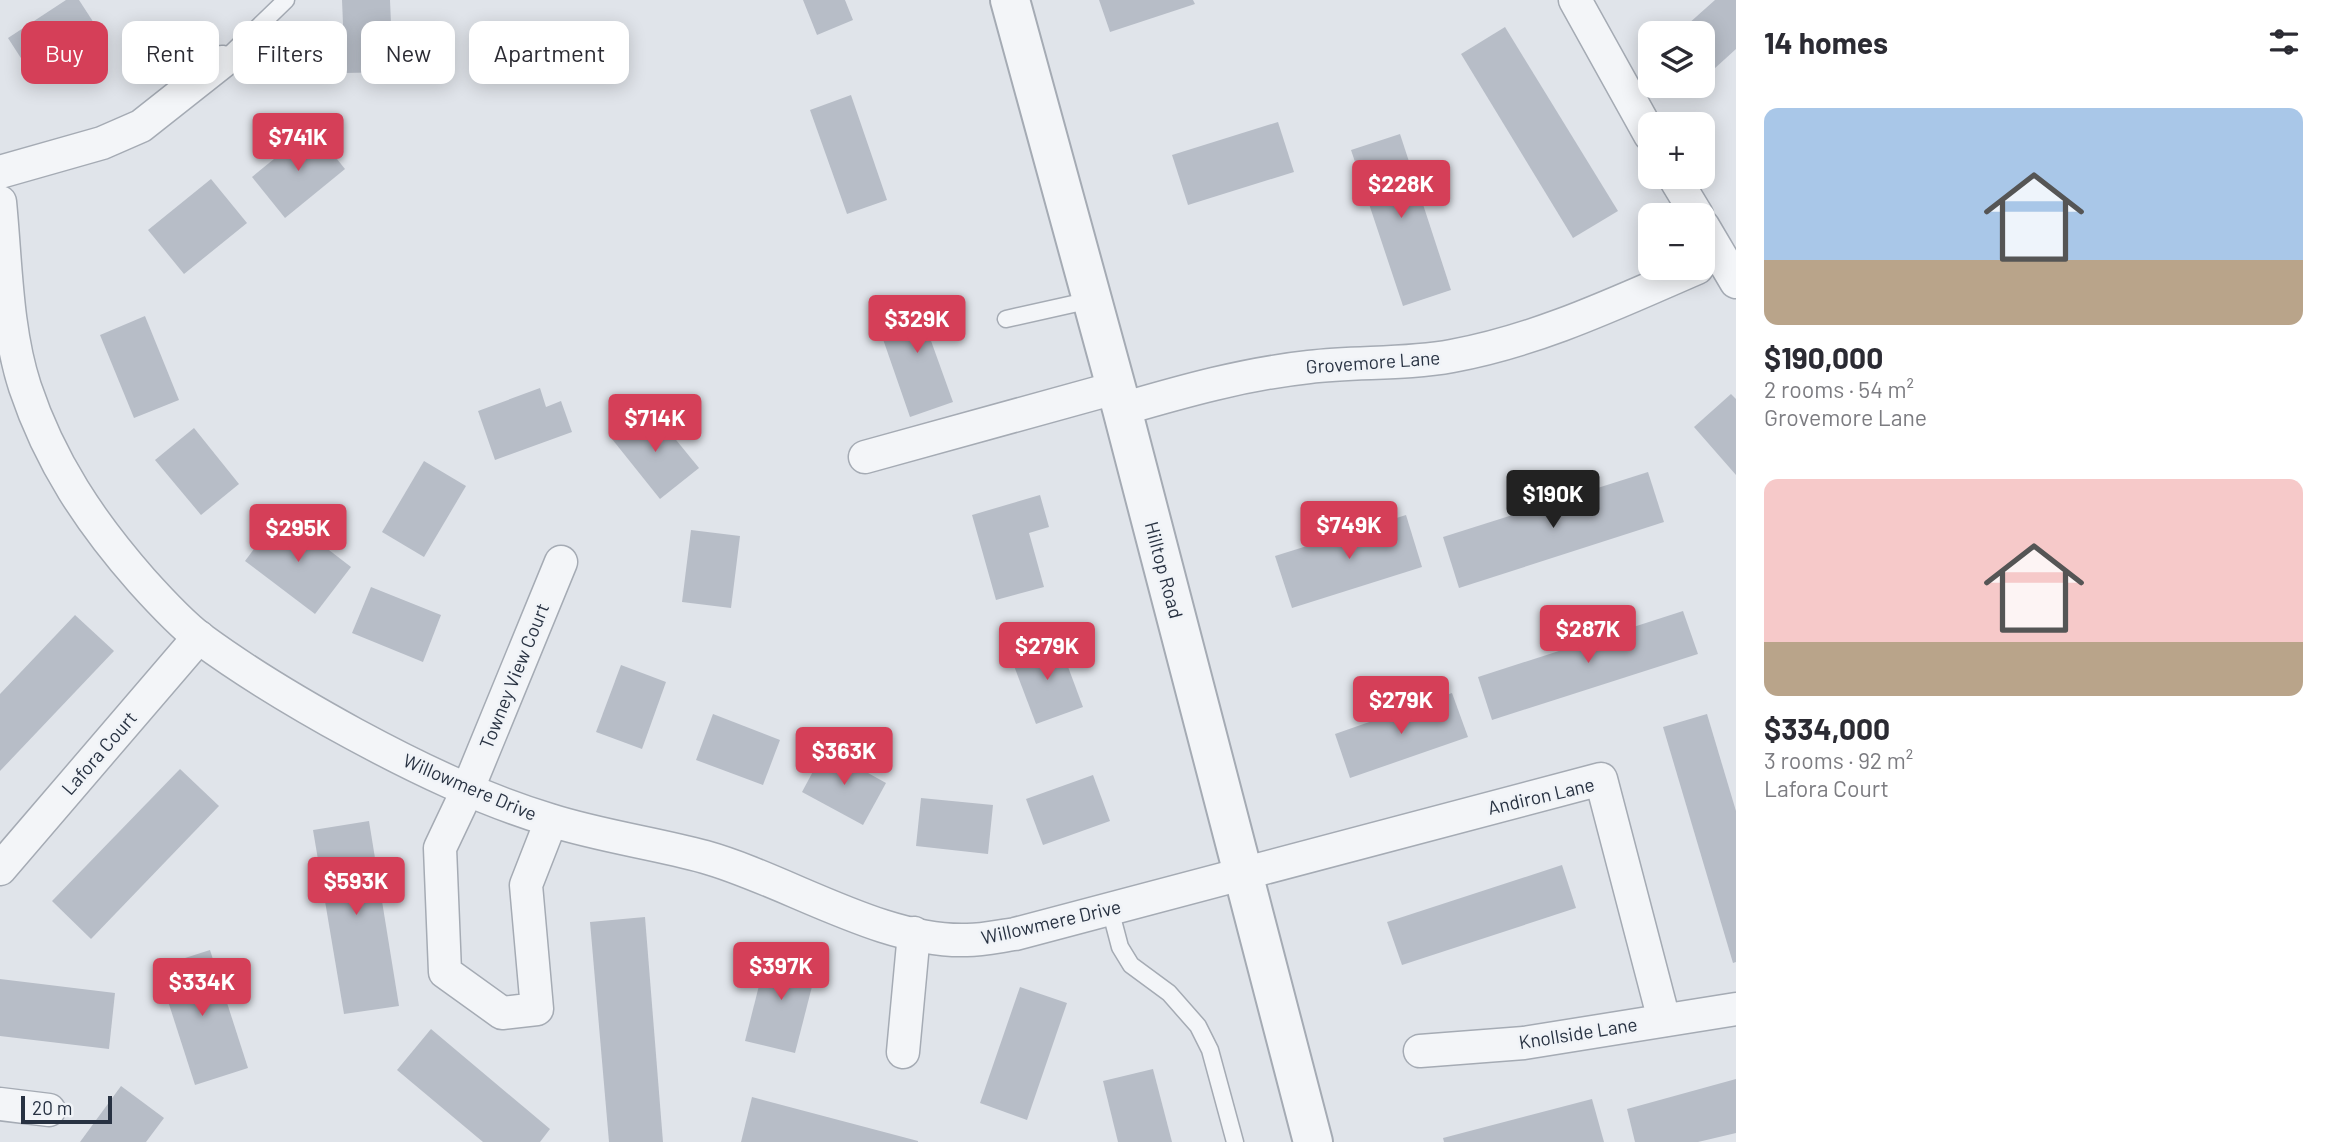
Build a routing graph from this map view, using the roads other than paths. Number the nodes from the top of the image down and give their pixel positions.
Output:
1 (286, 0) edge
2 (1010, 0) edge
3 (1575, 0) edge
4 (222, 62) joint
5 (1638, 113) edge
6 (0, 172) edge
7 (0, 202) edge
8 (1718, 266) edge
9 (1091, 300) junction
10 (1006, 319) dead end
11 (9, 364) edge
12 (1119, 399) junction
13 (865, 457) dead end
14 (561, 562) dead end
15 (199, 637) junction
16 (467, 791) junction
17 (551, 821) junction
18 (0, 869) edge
19 (1242, 874) junction
20 (1110, 909) junction
21 (914, 933) junction
22 (1736, 1009) edge
23 (1664, 1020) junction
24 (1420, 1051) dead end
25 (903, 1052) dead end
26 (0, 1104) edge
27 (50, 1110) dead end
28 (1235, 1142) edge
29 (1313, 1142) edge

1 - 4 lane
2 - 9 street, Hilltop Road
3 - 5 street
4 - 6 street
7 - 11 street, Willowmere Drive
8 - 12 street, Grovemore Lane
9 - 10 lane
9 - 12 street, Hilltop Road
11 - 15 street, Willowmere Drive
12 - 13 street, Grovemore Lane
12 - 19 street, Hilltop Road
14 - 16 street, Towney View Court
15 - 16 street, Willowmere Drive
15 - 18 street, Lafora Court
16 - 17 street, Willowmere Drive
16 - 17 street, Towney View Court
17 - 21 street, Willowmere Drive
19 - 20 street, Willowmere Drive
19 - 23 street, Andiron Lane
19 - 29 street, Hilltop Road
20 - 21 street, Willowmere Drive
20 - 28 lane
21 - 25 street
22 - 23 street, Knollside Lane
23 - 24 street, Knollside Lane
26 - 27 street

